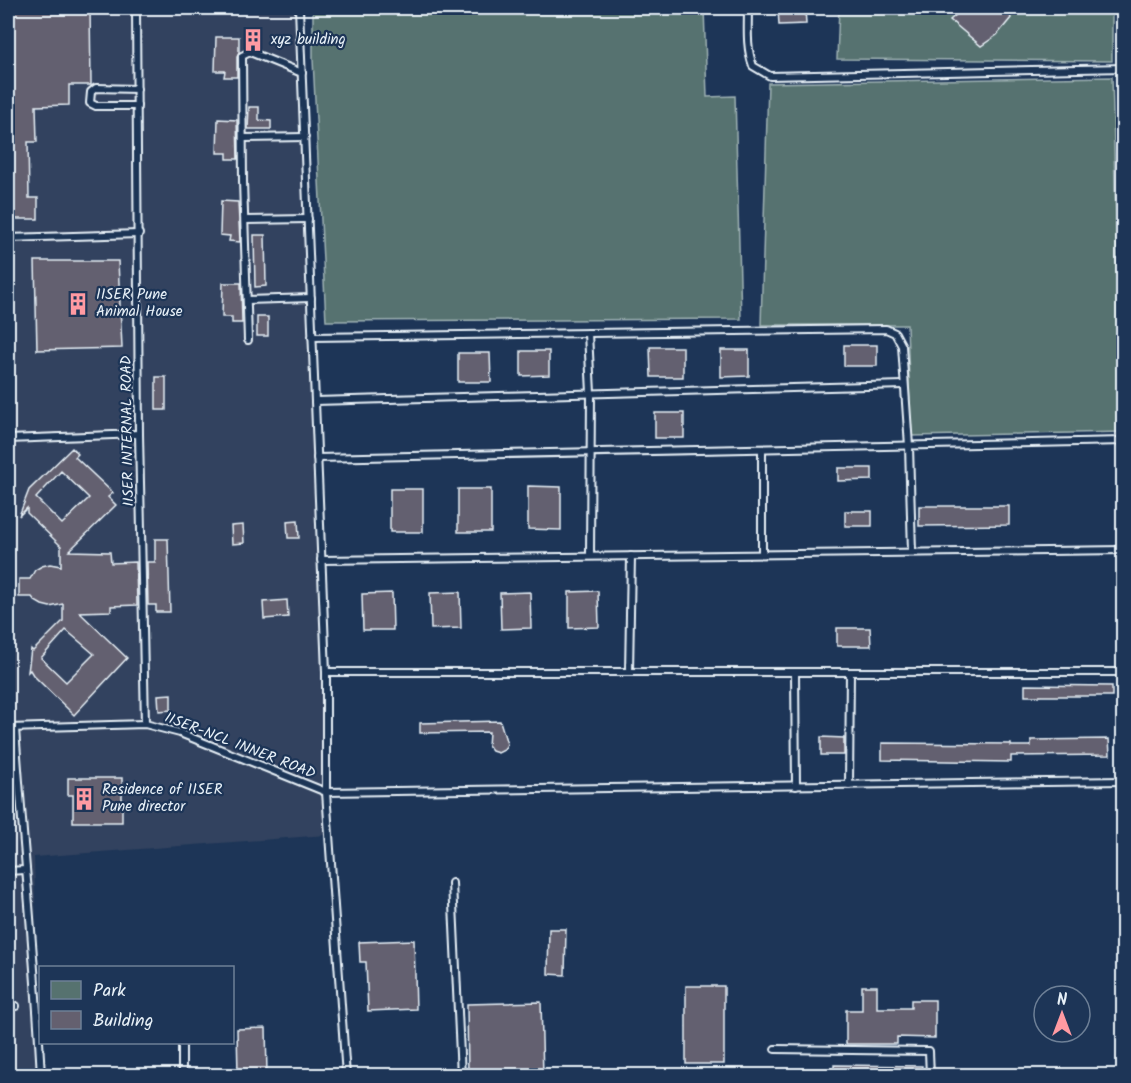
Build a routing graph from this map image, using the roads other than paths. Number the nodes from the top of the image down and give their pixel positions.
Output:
1 (136, 8) edge
2 (299, 8) edge
3 (748, 8) edge
4 (1124, 68) edge
5 (302, 73) junction
6 (137, 89) junction
7 (137, 106) junction
8 (304, 137) junction
9 (243, 138) junction
10 (308, 219) junction
11 (244, 220) junction
12 (139, 234) junction
13 (8, 238) edge
14 (311, 298) junction
15 (247, 300) junction
16 (588, 333) junction
17 (312, 337) junction
18 (248, 340) dead end
19 (904, 385) junction
20 (591, 393) junction
21 (315, 401) junction
22 (140, 434) junction
23 (8, 439) edge
24 (1124, 441) edge
25 (909, 446) junction
26 (762, 449) junction
27 (591, 452) junction
28 (317, 458) junction
29 (1124, 550) edge
30 (912, 552) junction
31 (762, 554) junction
32 (590, 556) junction
33 (631, 556) junction
34 (321, 560) junction
35 (326, 672) junction
36 (630, 672) junction
37 (795, 672) junction
38 (850, 672) junction
39 (1124, 672) edge
40 (145, 724) junction
41 (11, 728) edge
42 (1124, 781) edge
43 (849, 785) junction
44 (796, 786) junction
45 (326, 792) junction
46 (25, 870) junction
47 (8, 871) edge
48 (452, 883) dead end
49 (8, 1006) edge
50 (16, 1006) dead end
51 (39, 1043) edge
52 (39, 1044) edge
53 (182, 1044) edge
54 (775, 1049) dead end
55 (41, 1076) edge
56 (182, 1076) edge
57 (346, 1076) edge
58 (461, 1076) edge
59 (930, 1076) edge

1 - 6 lane, IISER INTERNAL ROAD
2 - 5 lane
3 - 4 lane
5 - 8 lane
5 - 9 lane
6 - 7 lane, IISER INTERNAL ROAD
6 - 7 lane
7 - 12 lane, IISER INTERNAL ROAD
8 - 9 lane
8 - 10 lane
9 - 11 lane
10 - 11 lane
10 - 14 lane
11 - 15 lane
12 - 13 lane
12 - 22 lane, IISER INTERNAL ROAD
14 - 15 lane
14 - 17 lane
15 - 18 lane
16 - 17 lane
16 - 19 lane
16 - 20 lane
17 - 21 lane
19 - 20 lane
19 - 25 lane
20 - 21 lane
20 - 27 lane
21 - 28 lane
22 - 23 lane
22 - 40 lane, IISER INTERNAL ROAD
24 - 25 lane
25 - 26 lane
25 - 30 lane
26 - 27 lane
26 - 31 lane
27 - 28 lane
27 - 32 lane
28 - 34 lane
29 - 30 lane
30 - 31 lane
31 - 33 lane
32 - 33 lane
32 - 34 lane
33 - 36 lane
34 - 35 lane
35 - 36 lane
35 - 45 lane
36 - 37 lane
37 - 38 lane
37 - 44 lane
38 - 39 lane
38 - 43 lane
40 - 41 lane
40 - 45 lane, IISER-NCL INNER ROAD
41 - 46 lane
42 - 43 lane
43 - 44 lane
44 - 45 lane
45 - 57 lane
46 - 47 lane
46 - 51 lane
48 - 58 lane
49 - 50 lane
52 - 55 lane
53 - 56 lane
54 - 59 lane

